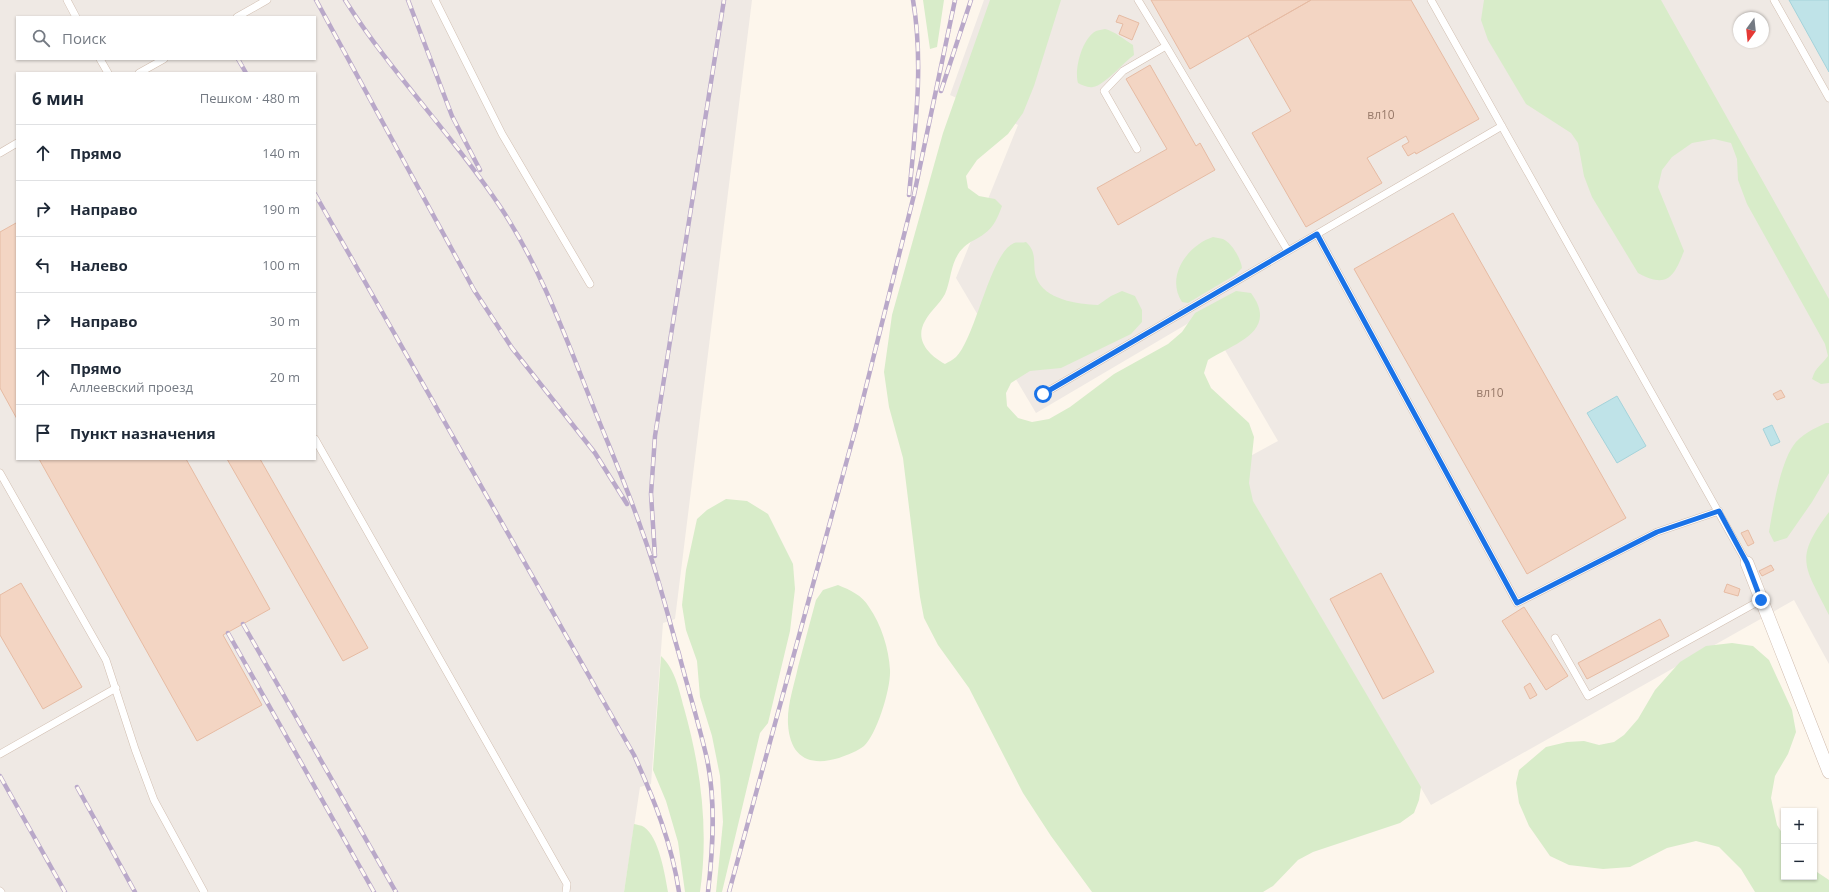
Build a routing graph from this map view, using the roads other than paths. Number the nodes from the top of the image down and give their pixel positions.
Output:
1 (67, 0) edge
2 (267, 0) edge
3 (435, 0) edge
4 (1138, 0) edge
5 (1431, 0) edge
6 (1774, 0) edge
7 (75, 16) edge
8 (240, 16) edge
9 (1166, 46) junction
10 (101, 60) edge
11 (162, 60) edge
12 (107, 72) edge
13 (141, 72) edge
14 (1829, 98) edge
15 (1502, 126) junction
16 (16, 144) edge
17 (1137, 149) dead end
18 (0, 153) edge
19 (1317, 234) junction
20 (1288, 251) junction
21 (590, 284) dead end
22 (1043, 394) dead end
23 (316, 441) edge
24 (0, 473) edge
25 (1719, 511) junction
26 (1747, 563) joint
27 (1761, 600) junction
28 (1555, 638) dead end
29 (116, 688) junction
30 (0, 754) edge
31 (1829, 772) edge
32 (204, 892) edge
33 (566, 892) edge

1 - 7 lane
2 - 8 lane
3 - 21 lane
4 - 9 lane
5 - 15 lane
6 - 14 lane
9 - 17 lane
9 - 20 lane
10 - 12 lane
11 - 13 lane
15 - 19 lane
15 - 25 lane
16 - 18 lane
19 - 20 lane
19 - 25 lane
20 - 22 lane
23 - 33 lane
24 - 29 lane
25 - 26 lane
26 - 27 street
27 - 28 lane
27 - 31 street
29 - 30 lane
29 - 32 lane

